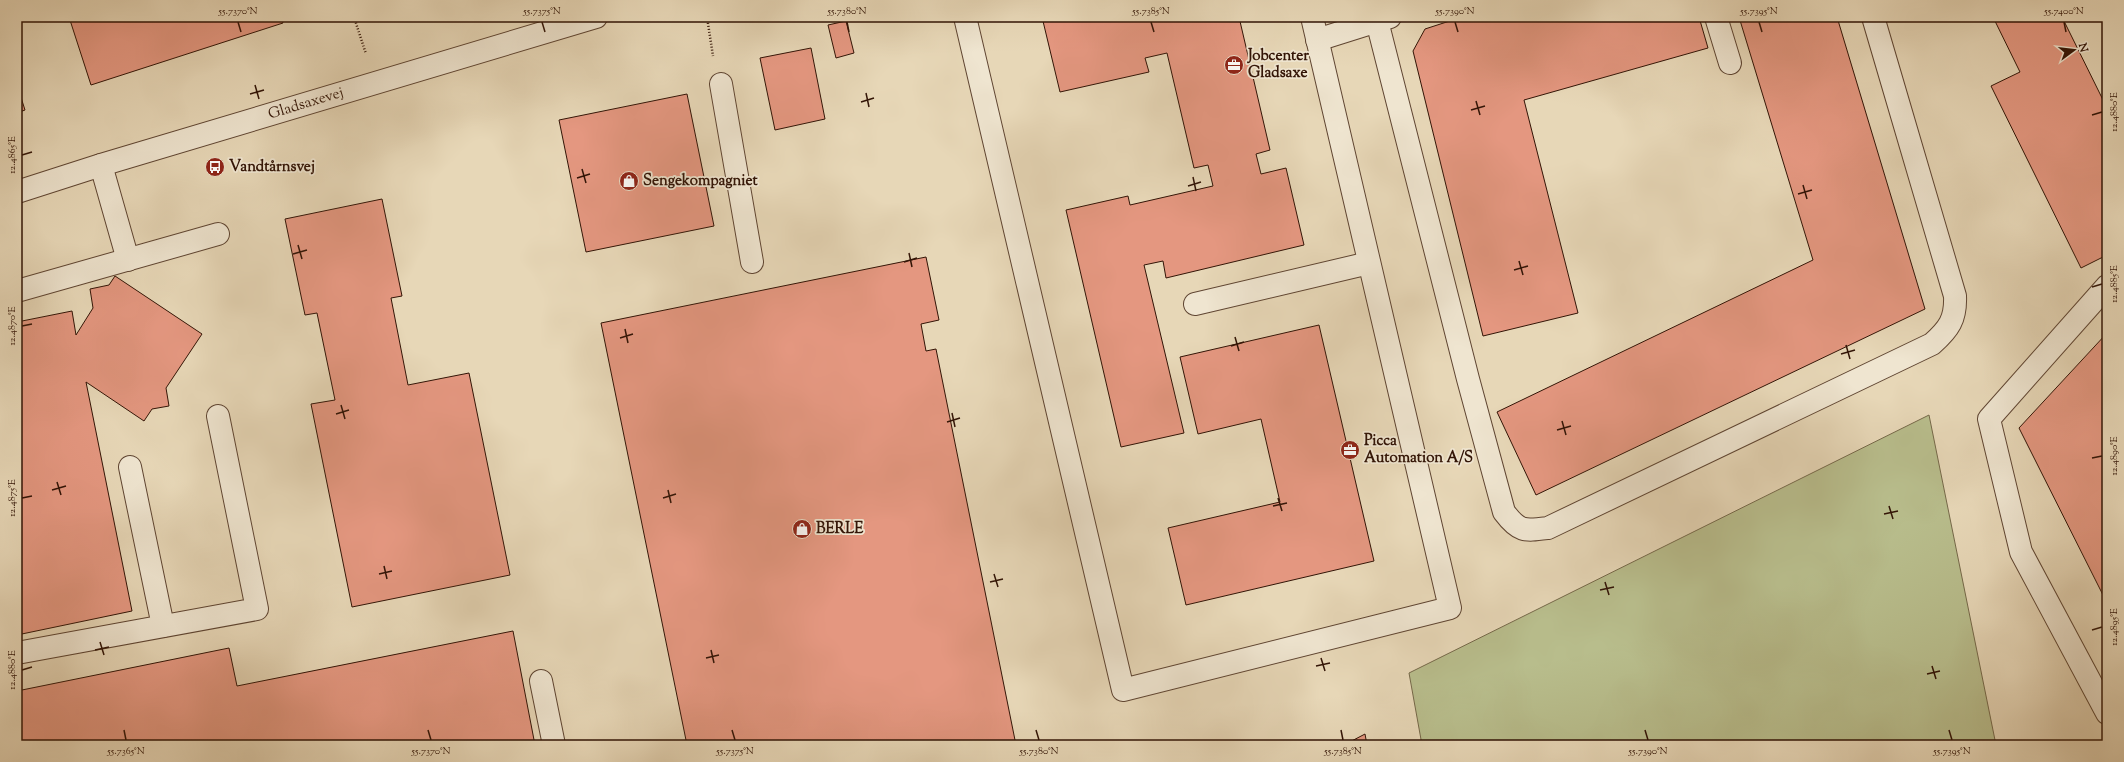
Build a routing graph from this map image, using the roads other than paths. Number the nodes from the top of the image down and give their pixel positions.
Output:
1 (596, 17) edge
2 (965, 17) edge
3 (1312, 17) edge
4 (1716, 17) edge
5 (1873, 17) edge
6 (1384, 19) edge
7 (1317, 40) junction
8 (1730, 63) dead end
9 (721, 84) road end
10 (101, 165) junction
11 (17, 192) edge
12 (218, 234) dead end
13 (128, 260) junction
14 (752, 262) dead end
15 (1369, 263) junction
16 (2107, 286) edge
17 (17, 291) edge
18 (1195, 304) dead end
19 (218, 416) dead end
20 (130, 467) dead end
21 (163, 626) junction
22 (17, 653) edge
23 (541, 681) dead end
24 (2107, 712) edge
25 (554, 745) edge

1 - 10 street, Gladsaxevej
2 - 15 street
3 - 7 street
4 - 8 street
5 - 6 street
6 - 7 street
7 - 15 street
9 - 14 street
10 - 11 street, Gladsaxevej
10 - 13 street
12 - 13 street
13 - 17 street
15 - 18 street
16 - 24 street
19 - 21 street
20 - 21 street
21 - 22 street
23 - 25 street

